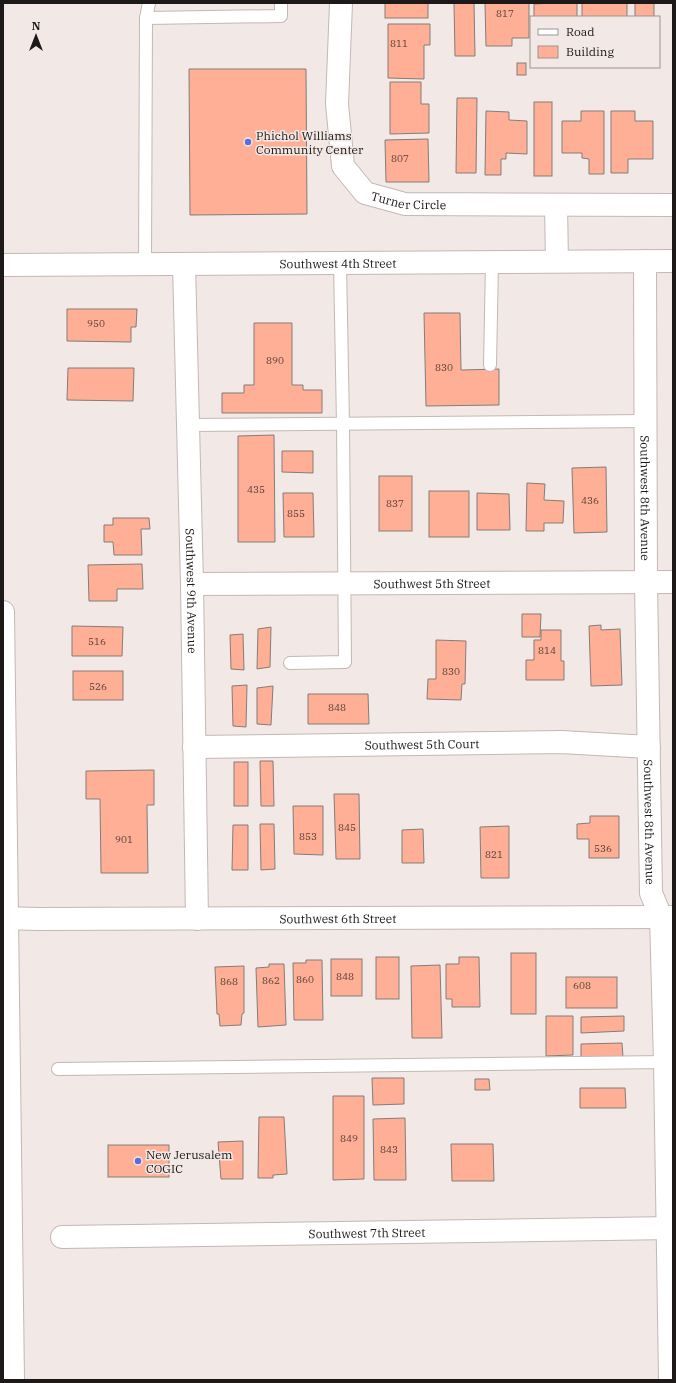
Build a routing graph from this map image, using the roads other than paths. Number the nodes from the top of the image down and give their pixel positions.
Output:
1 (149, 3) edge
2 (281, 3) edge
3 (341, 3) edge
4 (146, 18) junction
5 (556, 205) junction
6 (673, 205) edge
7 (645, 261) junction
8 (673, 261) edge
9 (492, 262) junction
10 (557, 262) junction
11 (340, 263) junction
12 (145, 264) junction
13 (184, 264) junction
14 (3, 265) edge
15 (490, 365) dead end
16 (646, 420) junction
17 (343, 424) junction
18 (187, 425) junction
19 (646, 582) junction
20 (673, 582) edge
21 (192, 584) junction
22 (345, 584) junction
23 (3, 612) edge
24 (290, 663) dead end
25 (194, 747) junction
26 (649, 747) junction
27 (667, 917) edge
28 (5, 918) edge
29 (197, 919) junction
30 (669, 1062) edge
31 (58, 1068) dead end
32 (671, 1228) edge
33 (62, 1237) dead end
34 (13, 1380) edge
35 (670, 1380) edge

1 - 4 lane
2 - 4 lane
3 - 5 street, Turner Circle
4 - 12 lane
5 - 6 street, Turner Circle
5 - 10 street
7 - 8 street, Southwest 4th Street
7 - 10 street, Southwest 4th Street
7 - 16 street, Southwest 8th Avenue
9 - 10 street, Southwest 4th Street
9 - 11 street, Southwest 4th Street
9 - 15 lane
11 - 13 street, Southwest 4th Street
11 - 17 lane
12 - 13 street, Southwest 4th Street
12 - 14 street, Southwest 4th Street
13 - 18 street, Southwest 9th Avenue
16 - 17 lane
16 - 19 street, Southwest 8th Avenue
17 - 18 lane
17 - 22 lane
18 - 21 street, Southwest 9th Avenue
19 - 20 street, Southwest 5th Street
19 - 22 street, Southwest 5th Street
19 - 26 street, Southwest 8th Avenue
21 - 22 street, Southwest 5th Street
21 - 25 street, Southwest 9th Avenue
22 - 24 lane
23 - 28 street
25 - 26 street, Southwest 5th Court
25 - 29 street, Southwest 9th Avenue
26 - 27 street, Southwest 8th Avenue
27 - 29 street, Southwest 6th Street
27 - 30 street, Southwest 8th Avenue
28 - 29 street, Southwest 6th Street
28 - 34 street
30 - 31 lane
30 - 32 street, Southwest 8th Avenue
32 - 33 street, Southwest 7th Street
32 - 35 street, Southwest 8th Avenue

